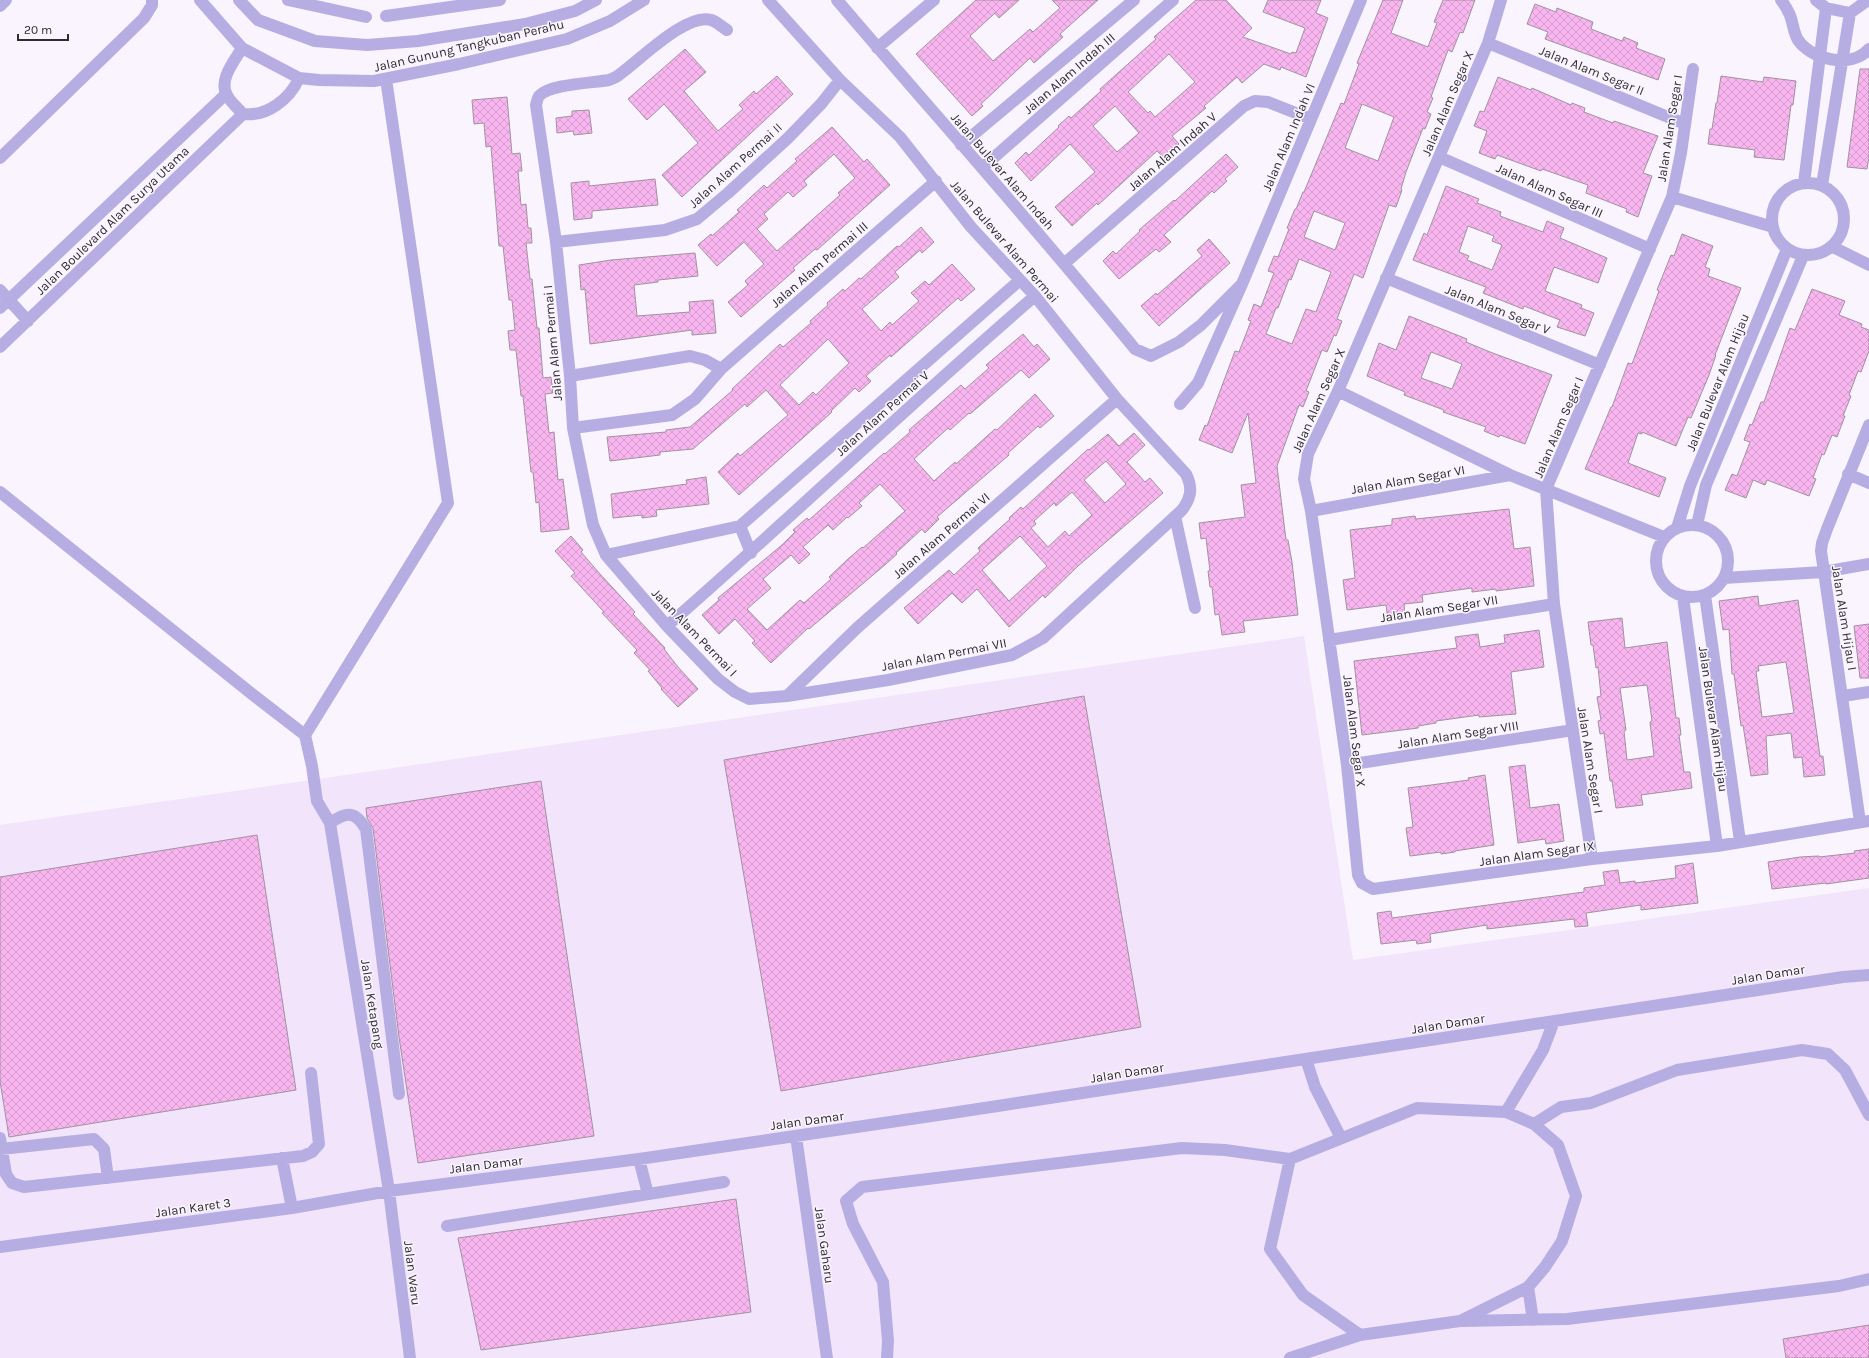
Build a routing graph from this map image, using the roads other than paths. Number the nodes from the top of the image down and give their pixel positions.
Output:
1 (6, 0) edge
2 (200, 0) edge
3 (239, 0) edge
4 (288, 0) edge
5 (500, 0) edge
6 (596, 0) edge
7 (644, 0) edge
8 (768, 0) edge
9 (837, 0) edge
10 (934, 0) edge
11 (1134, 0) edge
12 (1173, 0) edge
13 (1360, 0) edge
14 (1501, 0) edge
15 (1781, 0) edge
16 (1816, 0) edge
17 (1868, 0) edge
18 (152, 3) edge
19 (0, 6) edge
20 (1826, 8) junction
21 (1850, 13) junction
22 (386, 16) dead end
23 (366, 17) dead end
24 (726, 30) dead end
25 (1488, 43) junction
26 (242, 48) junction
27 (878, 48) junction
28 (1869, 49) edge
29 (1819, 57) junction
30 (1842, 60) junction
31 (1693, 69) dead end
32 (298, 79) junction
33 (386, 79) junction
34 (840, 80) junction
35 (226, 94) junction
36 (244, 114) junction
37 (1311, 119) junction
38 (1685, 124) junction
39 (961, 145) junction
40 (1439, 157) junction
41 (0, 158) edge
42 (982, 167) junction
43 (936, 181) junction
44 (1804, 183) junction
45 (1822, 185) junction
46 (1672, 197) junction
47 (1773, 227) junction
48 (556, 242) junction
49 (1833, 247) junction
50 (1650, 249) junction
51 (1787, 249) junction
52 (1804, 256) junction
53 (1065, 263) junction
54 (1869, 265) edge
55 (1386, 278) junction
56 (1020, 280) junction
57 (1242, 284) junction
58 (0, 290) edge
59 (1035, 296) junction
60 (9, 299) junction
61 (0, 308) edge
62 (28, 321) junction
63 (0, 347) edge
64 (1150, 356) joint
65 (1600, 365) junction
66 (721, 369) junction
67 (570, 376) junction
68 (1338, 391) junction
69 (1118, 399) junction
70 (1180, 404) dead end
71 (1869, 425) edge
72 (573, 428) junction
73 (1848, 474) junction
74 (1510, 475) junction
75 (1869, 483) edge
76 (1546, 489) junction
77 (0, 492) edge
78 (1191, 492) joint
79 (1311, 511) junction
80 (1175, 516) junction
81 (1696, 525) junction
82 (740, 526) junction
83 (1677, 528) junction
84 (1664, 537) junction
85 (751, 553) junction
86 (606, 555) junction
87 (1869, 564) edge
88 (1823, 572) junction
89 (1724, 578) junction
90 (1705, 596) junction
91 (1683, 597) junction
92 (1554, 604) junction
93 (1196, 608) dead end
94 (667, 626) junction
95 (1329, 640) junction
96 (1869, 692) edge
97 (787, 696) junction
98 (1843, 696) junction
99 (1573, 730) junction
100 (305, 734) junction
101 (1347, 765) junction
102 (330, 822) junction
103 (1865, 822) edge
104 (1740, 841) junction
105 (1717, 846) junction
106 (1592, 859) junction
107 (1362, 883) joint
108 (1869, 975) edge
109 (1554, 1021) junction
110 (1306, 1059) junction
111 (311, 1074) dead end
112 (399, 1094) dead end
113 (1506, 1112) junction
114 (1869, 1115) edge
115 (1534, 1124) junction
116 (796, 1136) junction
117 (1341, 1138) junction
118 (1, 1144) edge
119 (282, 1158) junction
120 (639, 1158) junction
121 (1290, 1159) junction
122 (108, 1178) junction
123 (724, 1182) dead end
124 (389, 1191) junction
125 (648, 1194) junction
126 (292, 1208) junction
127 (447, 1226) dead end
128 (0, 1247) edge
129 (1869, 1279) edge
130 (1528, 1287) junction
131 (1533, 1320) junction
132 (1460, 1321) junction
133 (1360, 1335) junction
134 (410, 1358) edge
135 (827, 1358) edge
136 (887, 1358) edge
137 (1290, 1358) edge

1 - 19 street
2 - 26 street, Jalan Gunung Tangkuban Perahu
3 - 6 street, Jalan Gunung Tangkuban Perahu
4 - 23 street
5 - 22 street
7 - 33 street, Jalan Gunung Tangkuban Perahu
8 - 34 street, Jalan Bulevar Alam Permai
9 - 27 street, Jalan Bulevar Alam Indah
10 - 27 street
11 - 39 street, Jalan Alam Indah III
12 - 42 street, Jalan Alam Indah III
13 - 37 street, Jalan Alam Indah VI
14 - 25 street, Jalan Alam Segar X
15 - 29 street
16 - 20 street
17 - 21 street
18 - 41 street
20 - 21 street
20 - 29 street
21 - 30 street
24 - 48 street, Jalan Alam Permai I
25 - 38 street, Jalan Alam Segar II
25 - 40 street, Jalan Alam Segar X
26 - 32 street, Jalan Gunung Tangkuban Perahu
26 - 35 street
27 - 39 street, Jalan Bulevar Alam Indah
28 - 30 street
29 - 30 street
29 - 44 street
30 - 45 street
31 - 38 street, Jalan Alam Segar I
32 - 33 street, Jalan Gunung Tangkuban Perahu
32 - 36 street
33 - 100 street
34 - 43 street, Jalan Bulevar Alam Permai
34 - 48 street, Jalan Alam Permai II
35 - 36 street
35 - 60 street, Jalan Boulevard Alam Surya Utama
36 - 62 street, Jalan Boulevard Alam Surya Utama
37 - 53 street, Jalan Alam Indah V
37 - 57 street, Jalan Alam Indah VI
38 - 46 street, Jalan Alam Segar I
39 - 42 street, Jalan Bulevar Alam Indah
40 - 50 street, Jalan Alam Segar III
40 - 55 street, Jalan Alam Segar X
42 - 53 street, Jalan Bulevar Alam Indah
43 - 56 street, Jalan Bulevar Alam Permai
43 - 66 street, Jalan Alam Permai III
44 - 45 street
44 - 47 street
45 - 49 street
46 - 47 street
46 - 50 street, Jalan Alam Segar I
47 - 51 street
48 - 67 street, Jalan Alam Permai I
49 - 52 street
49 - 54 street
50 - 65 street, Jalan Alam Segar I
51 - 52 street
51 - 83 street, Jalan Bulevar Alam Hijau
52 - 81 street
53 - 64 street, Jalan Bulevar Alam Indah
55 - 65 street, Jalan Alam Segar V
55 - 68 street, Jalan Alam Segar X
56 - 59 street, Jalan Bulevar Alam Permai
56 - 82 street, Jalan Alam Permai V
57 - 64 street, Jalan Alam Indah VI
57 - 70 street, Jalan Alam Indah VI
58 - 60 street
59 - 69 street, Jalan Bulevar Alam Permai
59 - 85 street, Jalan Alam Permai V
60 - 61 street, Jalan Boulevard Alam Surya Utama
60 - 62 street
62 - 63 street, Jalan Boulevard Alam Surya Utama
65 - 76 street, Jalan Alam Segar I
66 - 67 street
66 - 72 street, Jalan Alam Permai III
67 - 72 street, Jalan Alam Permai I
68 - 74 street, Jalan Alam Segar VI
68 - 79 street, Jalan Alam Segar X
69 - 78 street, Jalan Bulevar Alam Permai
69 - 97 street, Jalan Alam Permai VI
71 - 73 street, Jalan Alam Hijau I
72 - 86 street, Jalan Alam Permai I
73 - 75 street
73 - 88 street, Jalan Alam Hijau I
74 - 76 street, Jalan Alam Segar VI
74 - 79 street, Jalan Alam Segar VI
76 - 84 street, Jalan Alam Segar VI
76 - 92 street, Jalan Alam Segar I
77 - 100 street
78 - 80 street, Jalan Alam Permai VII
79 - 95 street, Jalan Alam Segar X
80 - 93 street
80 - 97 street, Jalan Alam Permai VII
81 - 83 street
81 - 89 street
82 - 85 street
82 - 86 street, Jalan Alam Permai V
83 - 84 street
84 - 91 street
85 - 94 street, Jalan Alam Permai V
86 - 94 street, Jalan Alam Permai I
87 - 88 street
88 - 89 street
88 - 98 street, Jalan Alam Hijau I
89 - 90 street
90 - 91 street
90 - 104 street, Jalan Bulevar Alam Hijau
91 - 105 street, Jalan Bulevar Alam Hijau
92 - 95 street, Jalan Alam Segar VII
92 - 99 street, Jalan Alam Segar I
94 - 97 street, Jalan Alam Permai I
95 - 101 street, Jalan Alam Segar X
96 - 98 street
98 - 103 street, Jalan Alam Hijau I
99 - 101 street, Jalan Alam Segar VIII
99 - 106 street, Jalan Alam Segar I
100 - 102 street
101 - 107 street, Jalan Alam Segar X
102 - 112 street
102 - 124 street, Jalan Ketapang
103 - 104 street, Jalan Alam Segar IX
104 - 105 street, Jalan Alam Segar IX
105 - 106 street, Jalan Alam Segar IX
106 - 107 street, Jalan Alam Segar IX
108 - 109 street, Jalan Damar
109 - 110 street, Jalan Damar
109 - 113 street
110 - 116 street, Jalan Damar
110 - 117 street
111 - 119 street
113 - 115 street
113 - 117 street
114 - 115 street
115 - 130 street
116 - 120 street, Jalan Damar
116 - 135 street, Jalan Gaharu
117 - 121 street
118 - 122 street
118 - 122 street
119 - 122 street
119 - 126 street
120 - 124 street, Jalan Damar
120 - 125 street
121 - 133 street
121 - 136 street
123 - 125 street
124 - 126 street, Jalan Karet 3
124 - 134 street, Jalan Waru
125 - 127 street
126 - 128 street, Jalan Karet 3
129 - 131 street
130 - 131 street
130 - 132 street
131 - 132 street
132 - 133 street
133 - 137 street

